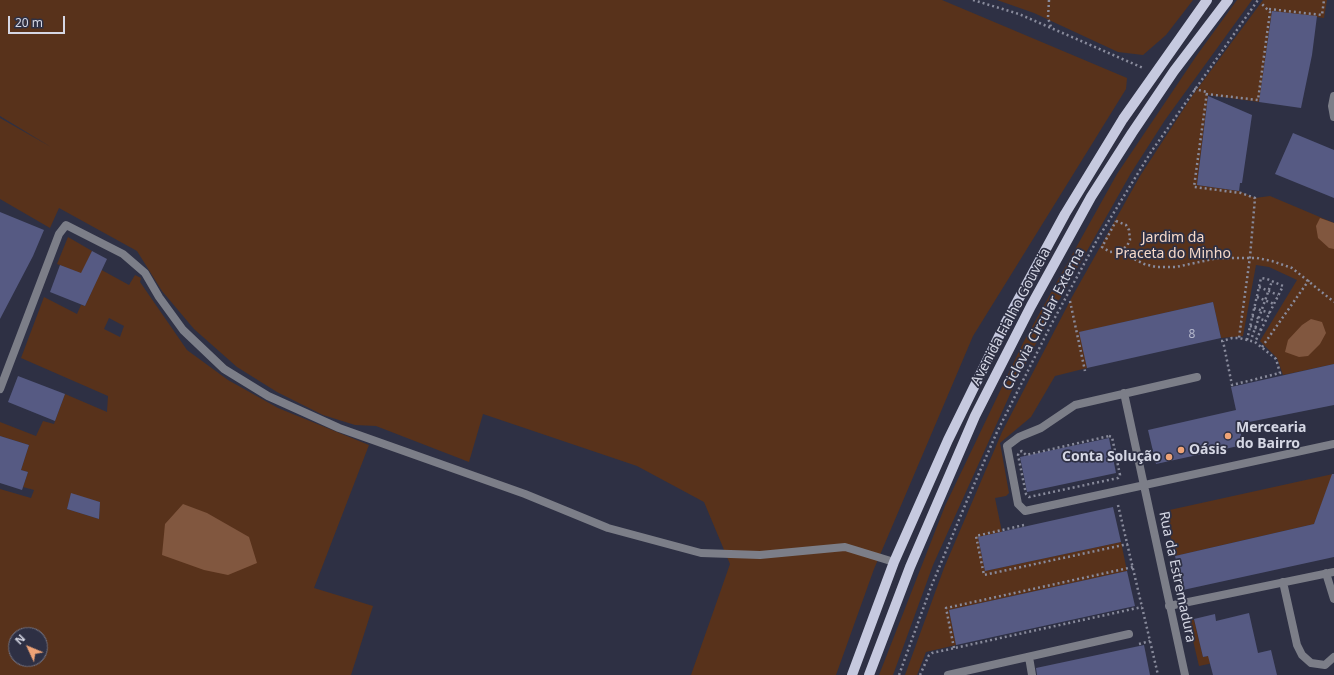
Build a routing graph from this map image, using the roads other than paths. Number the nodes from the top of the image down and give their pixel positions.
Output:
1 (1207, 0) edge
2 (1228, 0) edge
3 (1334, 96) edge
4 (1334, 117) edge
5 (1197, 376) dead end
6 (0, 389) edge
7 (1124, 393) junction
8 (1334, 444) edge
9 (1144, 485) junction
10 (894, 562) junction
11 (1330, 572) edge
12 (1283, 582) junction
13 (1334, 599) edge
14 (1169, 606) junction
15 (1129, 634) dead end
16 (1029, 657) junction
17 (1334, 657) edge
18 (852, 675) edge
19 (869, 675) edge
20 (948, 675) edge
21 (1032, 675) edge
22 (1185, 675) edge

1 - 10 main road, Avenida Fialho Gouveia
2 - 19 main road, Avenida Fialho Gouveia
3 - 4 street
5 - 7 street
6 - 10 street
7 - 9 street, Rua da Estremadura
7 - 9 street
8 - 9 street
9 - 14 street, Rua da Estremadura
10 - 18 main road, Avenida Fialho Gouveia
11 - 12 street
11 - 13 street
12 - 14 street
12 - 17 street
14 - 22 street, Rua da Estremadura
15 - 16 street
16 - 20 street
16 - 21 street

